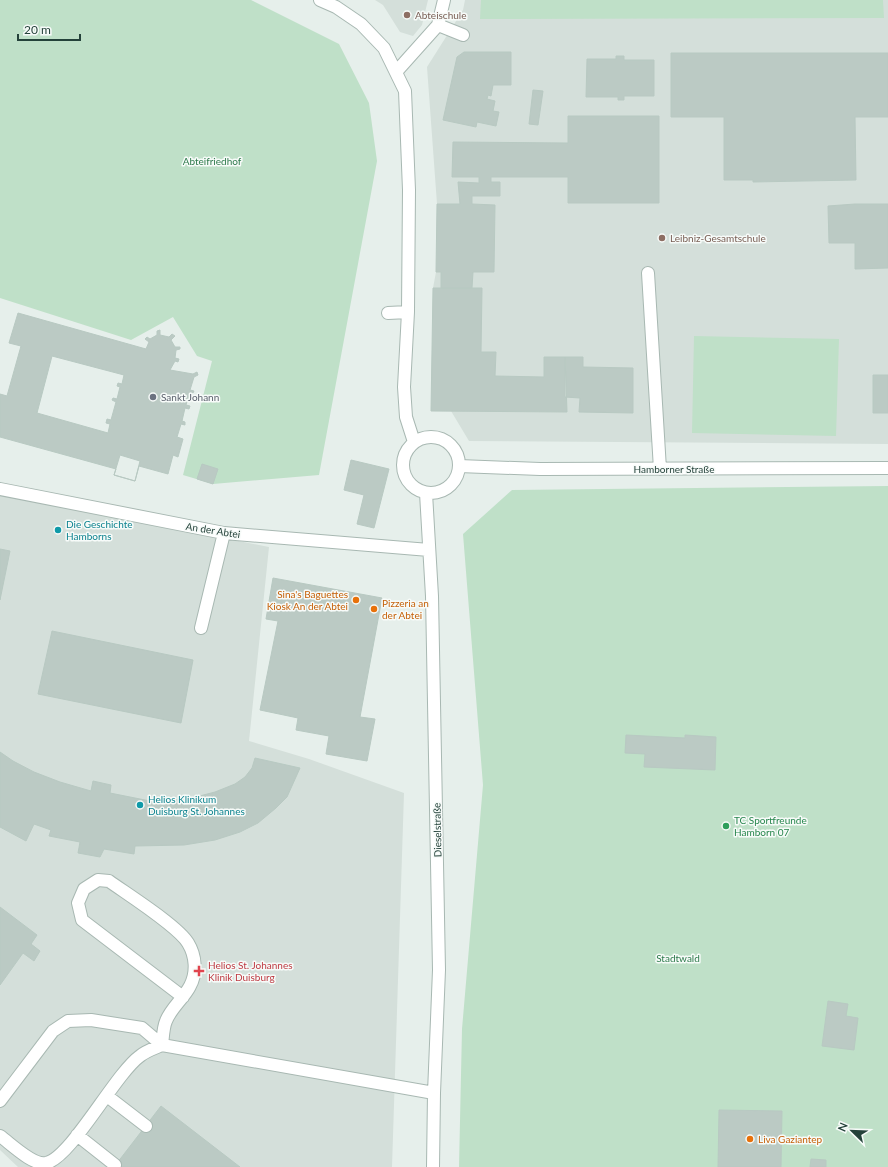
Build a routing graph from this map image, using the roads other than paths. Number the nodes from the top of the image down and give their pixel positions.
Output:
1 (320, 0) edge
2 (444, 0) edge
3 (438, 25) junction
4 (463, 35) dead end
5 (396, 72) junction
6 (648, 273) dead end
7 (408, 312) junction
8 (388, 313) dead end
9 (414, 442) junction
10 (459, 466) junction
11 (888, 468) edge
12 (660, 469) junction
13 (0, 489) edge
14 (426, 493) junction
15 (224, 533) junction
16 (429, 550) junction
17 (201, 628) dead end
18 (183, 997) junction
19 (162, 1045) junction
20 (434, 1092) junction
21 (107, 1096) junction
22 (0, 1102) edge
23 (146, 1126) dead end
24 (77, 1135) junction
25 (0, 1136) edge
26 (115, 1165) dead end
27 (433, 1167) edge

1 - 5 street
2 - 3 street
3 - 4 street
3 - 5 street
5 - 7 street
6 - 12 street
7 - 8 street
7 - 9 street
9 - 10 street
9 - 14 street
10 - 12 street, Hamborner Straße
10 - 14 street
11 - 12 street, Hamborner Straße
13 - 15 street, An der Abtei
14 - 16 street, Dieselstraße
15 - 16 street, An der Abtei
15 - 17 street
16 - 20 street, Dieselstraße
18 - 18 street
18 - 19 street
19 - 20 street
19 - 21 street
19 - 22 street
20 - 27 street, Dieselstraße
21 - 23 street
21 - 24 street
24 - 25 street
24 - 26 street

